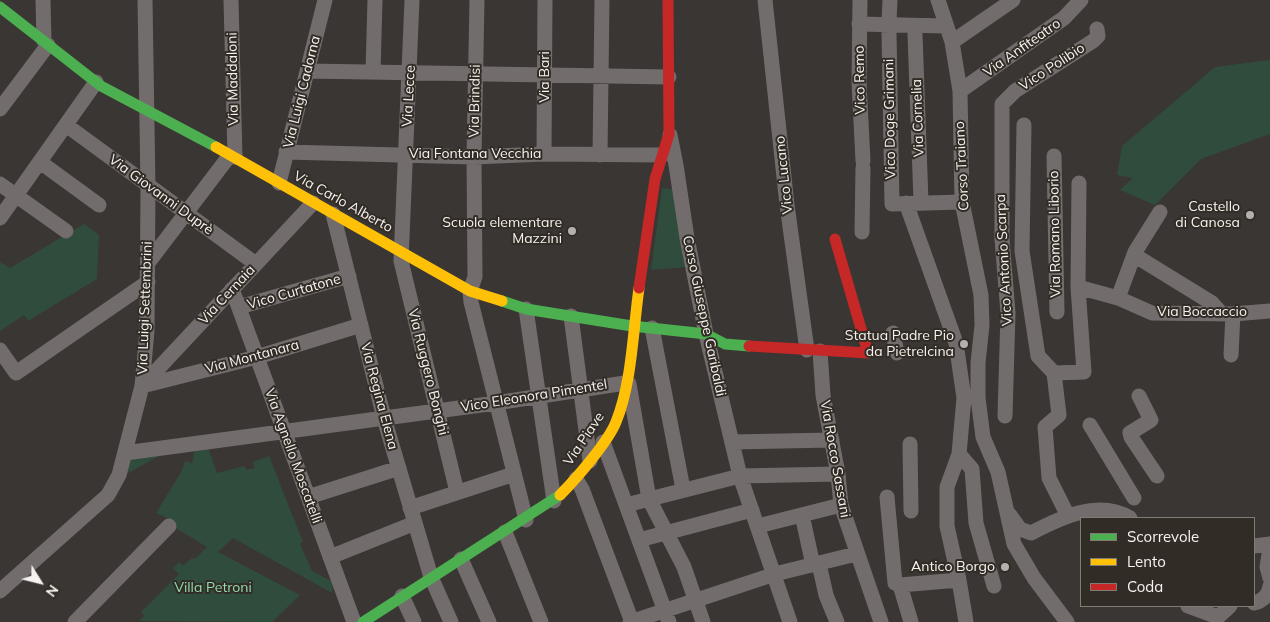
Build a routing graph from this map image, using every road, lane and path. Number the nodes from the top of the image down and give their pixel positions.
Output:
1 (43, 0) edge
2 (145, 0) edge
3 (231, 0) edge
4 (325, 0) edge
5 (374, 0) edge
6 (412, 0) edge
7 (477, 0) edge
8 (545, 0) edge
9 (602, 0) edge
10 (668, 0) edge
11 (766, 0) edge
12 (860, 0) edge
13 (890, 0) edge
14 (938, 0) edge
15 (1013, 0) edge
16 (1080, 0) edge
17 (1, 8) edge
18 (859, 24) junction
19 (945, 26) junction
20 (1097, 29) dead end
21 (915, 34) dead end
22 (952, 42) junction
23 (46, 43) junction
24 (307, 71) junction
25 (373, 72) junction
26 (410, 73) junction
27 (475, 73) junction
28 (545, 74) junction
29 (601, 76) junction
30 (669, 77) junction
31 (96, 82) junction
32 (960, 91) junction
33 (1002, 104) joint
34 (0, 109) edge
35 (147, 110) junction
36 (66, 125) junction
37 (1024, 125) dead end
38 (670, 134) junction
39 (286, 152) junction
40 (406, 154) junction
41 (544, 154) junction
42 (600, 155) junction
43 (663, 155) junction
44 (232, 156) junction
45 (1054, 156) dead end
46 (474, 157) junction
47 (40, 162) junction
48 (278, 183) junction
49 (1079, 183) dead end
50 (0, 184) edge
51 (148, 186) junction
52 (16, 196) junction
53 (962, 202) junction
54 (313, 203) junction
55 (907, 203) junction
56 (99, 205) dead end
57 (186, 212) junction
58 (1160, 212) dead end
59 (333, 214) junction
60 (0, 218) edge
61 (66, 232) dead end
62 (862, 232) dead end
63 (835, 239) dead end
64 (402, 252) junction
65 (1134, 255) junction
66 (148, 263) junction
67 (256, 264) junction
68 (349, 276) junction
69 (148, 282) junction
70 (1078, 287) junction
71 (232, 289) junction
72 (470, 291) junction
73 (1118, 298) junction
74 (239, 307) junction
75 (526, 309) junction
76 (1270, 311) edge
77 (1057, 312) dead end
78 (1227, 314) junction
79 (571, 316) junction
80 (361, 325) junction
81 (632, 326) junction
82 (652, 328) junction
83 (893, 333) dead end
84 (706, 334) junction
85 (0, 350) edge
86 (813, 351) junction
87 (897, 353) dead end
88 (1231, 355) dead end
89 (257, 357) junction
90 (978, 363) junction
91 (958, 366) junction
92 (1054, 373) junction
93 (625, 383) junction
94 (142, 386) junction
95 (581, 389) junction
96 (539, 396) junction
97 (1139, 396) dead end
98 (971, 398) junction
99 (496, 403) junction
100 (438, 411) junction
101 (1005, 416) dead end
102 (384, 418) junction
103 (1090, 425) dead end
104 (284, 432) junction
105 (983, 437) junction
106 (961, 439) junction
107 (832, 440) junction
108 (603, 442) junction
109 (732, 442) junction
110 (910, 444) dead end
111 (125, 453) junction
112 (959, 454) junction
113 (590, 461) junction
114 (398, 468) junction
115 (514, 474) junction
116 (838, 474) junction
117 (740, 476) junction
118 (1156, 476) dead end
119 (576, 479) junction
120 (683, 489) junction
121 (457, 492) junction
122 (887, 497) dead end
123 (308, 498) junction
124 (1134, 498) dead end
125 (649, 499) junction
126 (554, 500) junction
127 (626, 505) junction
128 (841, 505) junction
129 (410, 508) junction
130 (752, 510) junction
131 (911, 511) dead end
132 (1008, 512) junction
133 (1067, 514) junction
134 (802, 515) junction
135 (1128, 517) edge
136 (526, 520) junction
137 (415, 523) junction
138 (170, 526) dead end
139 (758, 526) junction
140 (505, 532) junction
141 (667, 534) junction
142 (639, 540) junction
143 (1255, 546) edge
144 (1270, 546) edge
145 (856, 554) junction
146 (330, 557) junction
147 (461, 559) junction
148 (816, 564) junction
149 (775, 574) junction
150 (430, 577) junction
151 (959, 580) junction
152 (900, 584) junction
153 (994, 586) dead end
154 (1270, 587) edge
155 (0, 592) edge
156 (402, 596) junction
157 (696, 600) junction
158 (1255, 603) edge
159 (1191, 607) edge
160 (1229, 607) edge
161 (667, 616) edge
162 (378, 617) edge
163 (75, 622) edge
164 (354, 622) edge
165 (363, 622) edge
166 (414, 622) edge
167 (451, 622) edge
168 (489, 622) edge
169 (541, 622) edge
170 (631, 622) edge
171 (703, 622) edge
172 (790, 622) edge
173 (837, 622) edge
174 (881, 622) edge
175 (911, 622) edge
176 (966, 622) edge
177 (1067, 622) edge

1 - 23 street
2 - 35 street, Via Luigi Settembrini
3 - 44 street, Via Maddaloni
4 - 24 street, Via Luigi Cadorna
5 - 25 street
6 - 26 street, Via Lecce
7 - 27 street, Via Brindisi
8 - 28 street, Via Bari
9 - 29 street
10 - 30 street, Corso Giuseppe Garibaldi
11 - 86 street, Vico Lucano
12 - 18 street, Vico Remo
13 - 55 street, Vico Doge Grimani
14 - 19 street, Corso Traiano
15 - 22 street
16 - 32 street, Via Anfiteatro
17 - 23 street, Via Carlo Alberto
18 - 19 street
18 - 62 street, Vico Remo
19 - 22 street, Corso Traiano
20 - 33 street, Vico Polibio
21 - 55 street, Via Cornelia
22 - 32 street, Corso Traiano
23 - 31 street, Via Carlo Alberto
23 - 34 street
24 - 25 street
24 - 39 street, Via Luigi Cadorna
25 - 26 street
26 - 27 street
26 - 40 street, Via Lecce
27 - 28 street
27 - 46 street, Via Brindisi
28 - 29 street
28 - 41 street, Via Bari
29 - 30 street
29 - 42 street
30 - 38 street, Corso Giuseppe Garibaldi
31 - 35 street, Via Carlo Alberto
31 - 36 street
32 - 53 street, Corso Traiano
33 - 101 street, Vico Antonio Scarpa
35 - 44 street, Via Carlo Alberto
35 - 51 street, Via Luigi Settembrini
36 - 47 street
36 - 51 street, Via Giovanni Duprè
37 - 92 street
38 - 43 street, Via Piave
38 - 84 street, Corso Giuseppe Garibaldi
39 - 40 street, Via Fontana Vecchia
39 - 48 street, Via Luigi Cadorna
40 - 46 street, Via Fontana Vecchia
40 - 64 street, Via Lecce
41 - 42 street, Via Fontana Vecchia
41 - 46 street, Via Fontana Vecchia
42 - 43 street, Via Fontana Vecchia
43 - 81 street, Via Piave
44 - 48 street, Via Carlo Alberto
44 - 57 street
45 - 77 street, Via Romano Liborio
46 - 72 street, Via Brindisi
47 - 52 street
47 - 56 street
48 - 54 street, Via Carlo Alberto
49 - 70 street
50 - 52 street
51 - 57 street, Via Giovanni Duprè
51 - 66 street, Via Luigi Settembrini
52 - 60 street
52 - 61 street
53 - 55 street
53 - 90 street, Corso Traiano
54 - 59 street, Via Carlo Alberto
54 - 67 street, Via Cernaia
55 - 91 street
57 - 66 street
57 - 67 street, Via Giovanni Duprè
58 - 65 street
59 - 64 street, Via Carlo Alberto
59 - 68 street, Via Regina Elena
63 - 86 street, Via Carlo Alberto
64 - 72 street, Via Carlo Alberto
64 - 100 street, Via Ruggero Bonghi
65 - 73 street
65 - 78 street
66 - 69 street, Via Luigi Settembrini
67 - 71 street, Via Cernaia
68 - 74 street, Vico Curtatone
68 - 80 street, Via Regina Elena
69 - 85 street
69 - 94 street, Via Luigi Settembrini
70 - 73 street, Via Boccaccio
70 - 92 street
71 - 74 street, Via Agnello Moscatelli
71 - 94 street, Via Cernaia
72 - 75 street, Via Carlo Alberto
72 - 99 street
73 - 78 street, Via Boccaccio
74 - 89 street, Via Agnello Moscatelli
75 - 79 street, Via Carlo Alberto
75 - 96 street
76 - 78 street, Via Boccaccio
78 - 88 street
79 - 81 street, Via Carlo Alberto
79 - 95 street
80 - 89 street, Via Montanara
80 - 102 street, Via Regina Elena
81 - 82 street, Via Carlo Alberto
81 - 93 street, Via Piave
82 - 84 street, Via Carlo Alberto
82 - 120 street
83 - 87 street
84 - 86 street, Via Carlo Alberto
84 - 109 street, Corso Giuseppe Garibaldi
86 - 107 street, Via Rocco Sassani
89 - 94 street, Via Montanara
89 - 104 street, Via Agnello Moscatelli
90 - 91 street
90 - 98 street, Corso Traiano
91 - 98 street
92 - 133 street
93 - 95 street, Vico Eleonora Pimentel
93 - 108 street, Via Piave
93 - 125 street
94 - 111 street, Via Luigi Settembrini
95 - 96 street, Vico Eleonora Pimentel
95 - 113 street
96 - 99 street, Vico Eleonora Pimentel
96 - 126 street
97 - 118 street
98 - 105 street
98 - 106 street
99 - 100 street, Vico Eleonora Pimentel
99 - 115 street
100 - 102 street, Vico Eleonora Pimentel
100 - 121 street, Via Ruggero Bonghi
102 - 104 street, Vico Eleonora Pimentel
102 - 114 street, Via Regina Elena
103 - 124 street
104 - 111 street, Vico Eleonora Pimentel
104 - 123 street, Via Agnello Moscatelli
105 - 106 street
105 - 132 street
106 - 112 street
107 - 109 street
107 - 116 street, Via Rocco Sassani
108 - 113 street, Via Piave
108 - 127 street
109 - 117 street, Corso Giuseppe Garibaldi
110 - 131 street
111 - 155 street, Via Luigi Settembrini
112 - 151 street
112 - 153 street
113 - 119 street, Via Piave
114 - 123 street
114 - 129 street, Via Regina Elena
115 - 121 street
115 - 136 street
116 - 117 street
116 - 128 street, Via Rocco Sassani
117 - 120 street
117 - 130 street, Corso Giuseppe Garibaldi
119 - 126 street, Via Piave
119 - 170 street
120 - 125 street
121 - 129 street
122 - 152 street
123 - 146 street, Via Agnello Moscatelli
125 - 127 street
125 - 141 street
126 - 136 street, Via Piave
127 - 142 street
128 - 134 street
128 - 145 street, Via Rocco Sassani
129 - 137 street, Via Regina Elena
130 - 139 street, Corso Giuseppe Garibaldi
130 - 141 street
132 - 133 street
132 - 177 street
133 - 135 street
134 - 139 street
134 - 148 street
136 - 140 street, Via Piave
137 - 146 street
137 - 150 street, Via Regina Elena
138 - 163 street
139 - 149 street, Corso Giuseppe Garibaldi
140 - 147 street, Via Piave
140 - 169 street
141 - 142 street
141 - 157 street
142 - 161 street
143 - 144 street
144 - 154 street
145 - 148 street
145 - 174 street, Via Rocco Sassani
146 - 164 street, Via Agnello Moscatelli
147 - 150 street, Via Piave
147 - 168 street
148 - 149 street
148 - 173 street
149 - 157 street
149 - 172 street, Corso Giuseppe Garibaldi
150 - 156 street, Via Piave
150 - 167 street, Via Regina Elena
151 - 152 street
151 - 176 street
152 - 175 street
154 - 158 street
156 - 162 street, Via Piave
156 - 166 street
157 - 161 street
157 - 171 street
159 - 160 street
161 - 170 street
162 - 165 street, Via Piave

